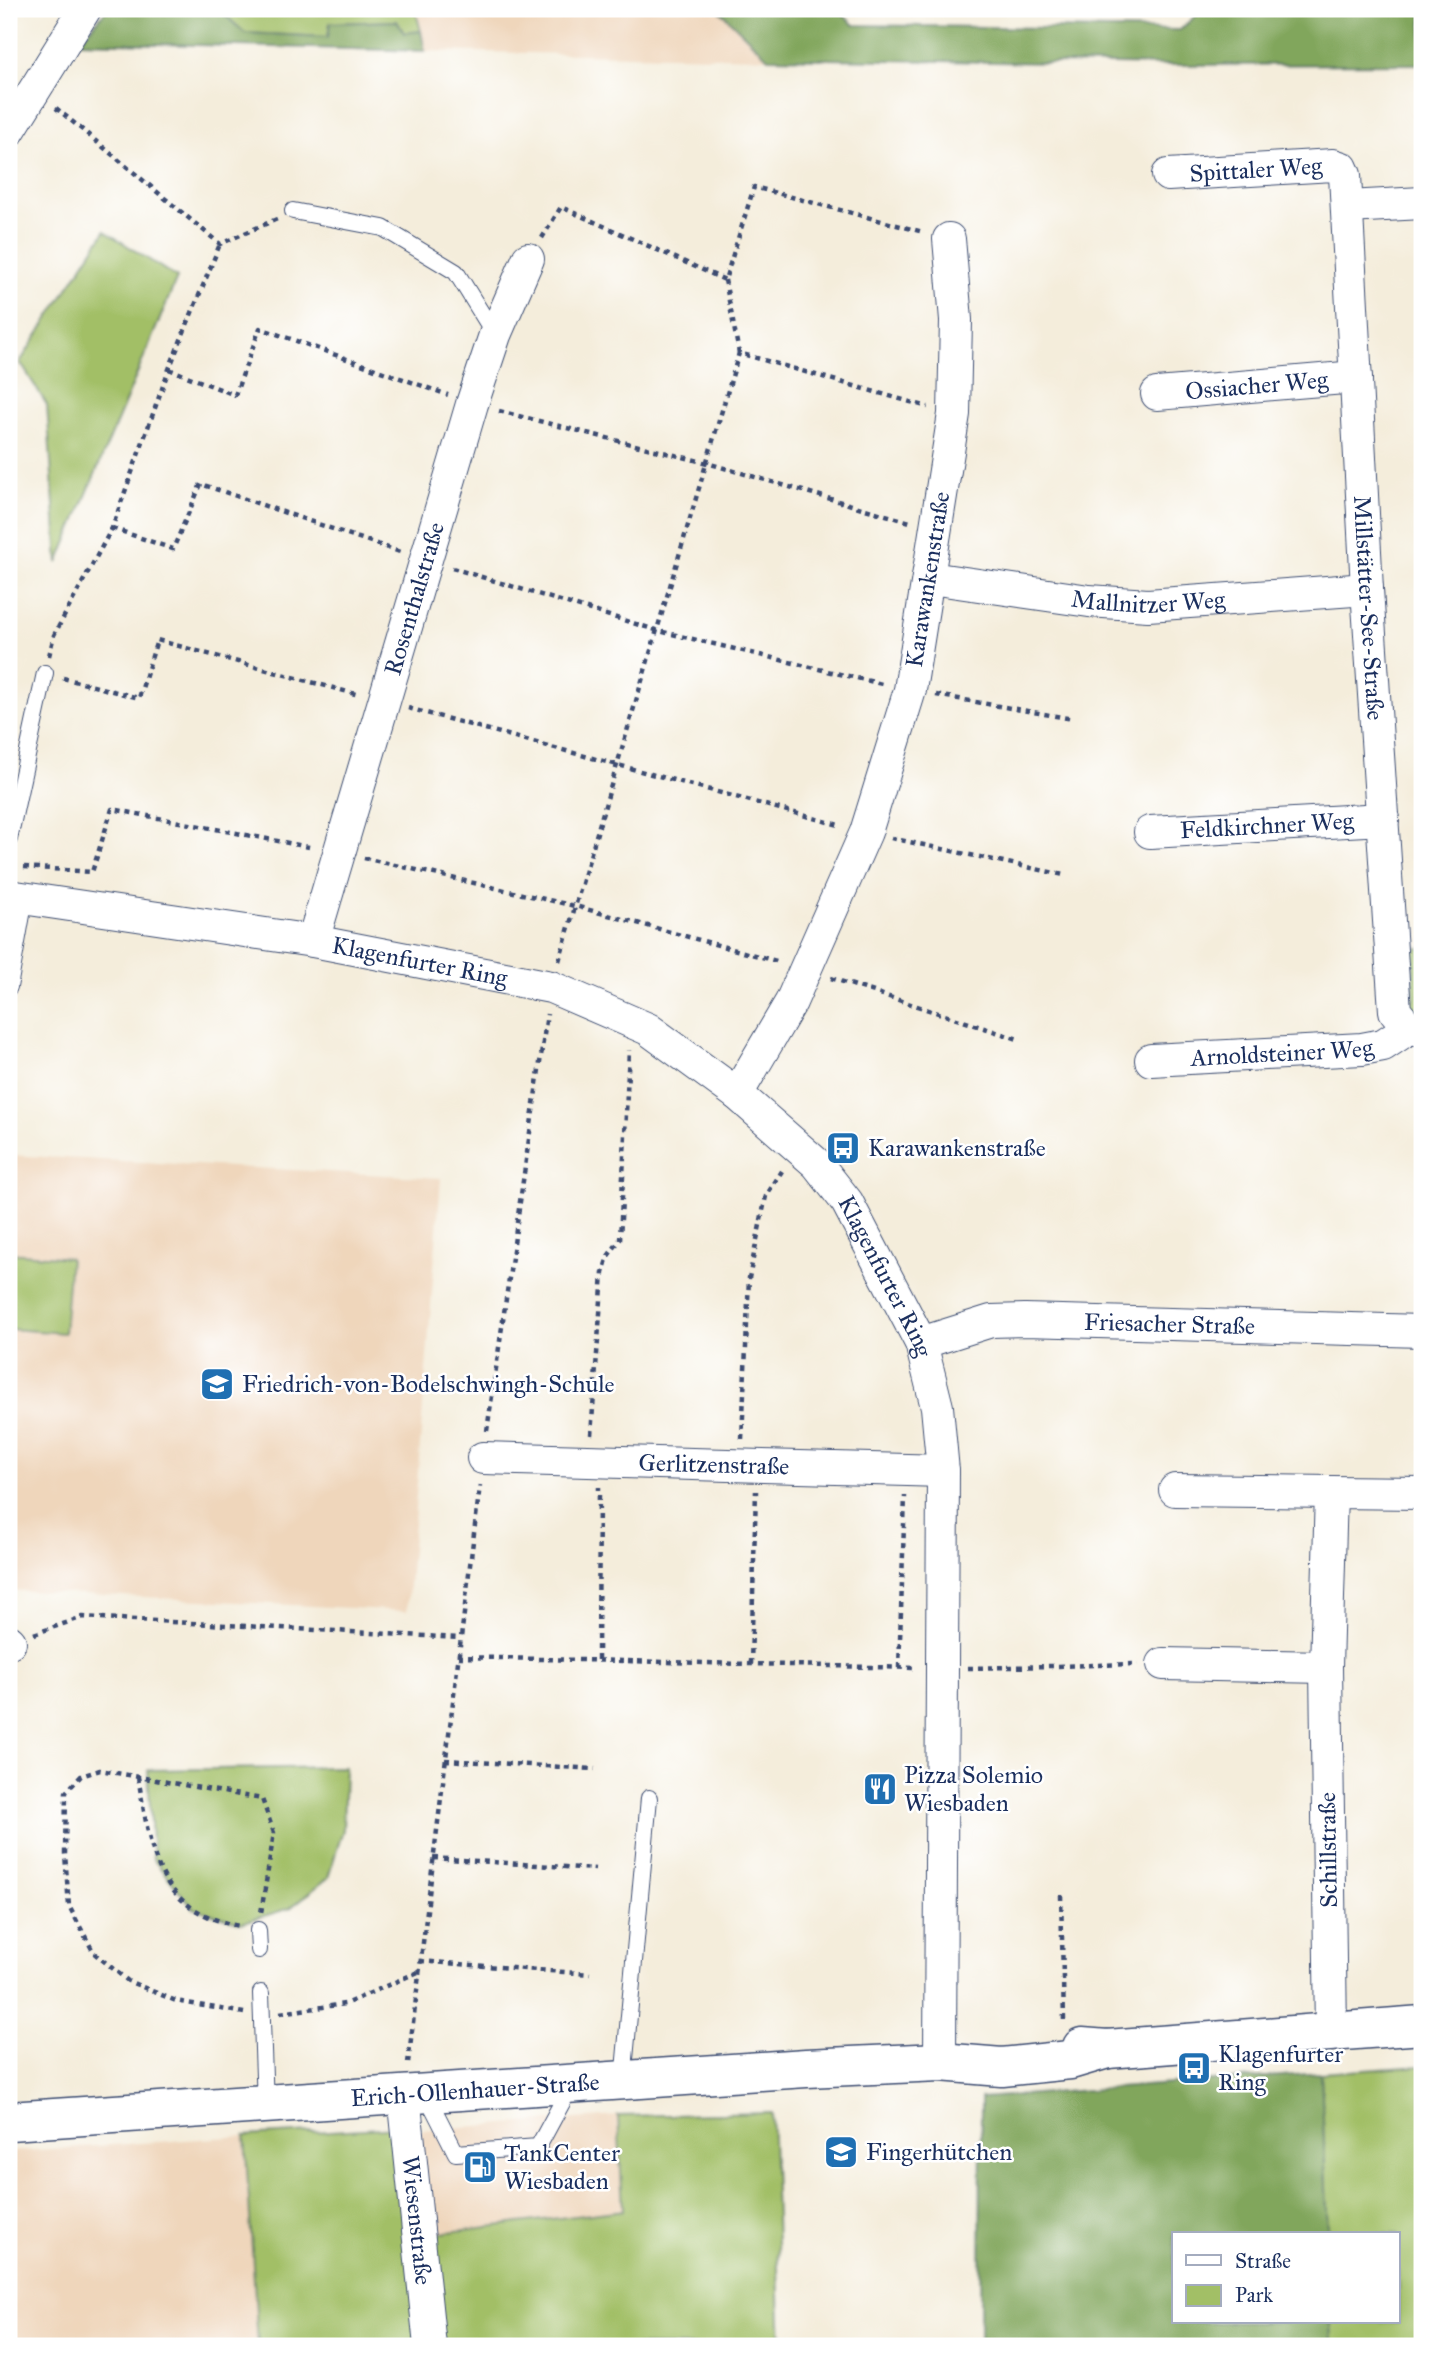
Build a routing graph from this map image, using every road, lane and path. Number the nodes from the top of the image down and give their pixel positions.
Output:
1 (85, 9) edge
2 (34, 90) junction
3 (9, 131) edge
4 (1342, 168) joint
5 (1168, 174) dead end
6 (1422, 203) edge
7 (1348, 207) junction
8 (293, 211) joint
9 (949, 239) joint
10 (220, 244) junction
11 (528, 259) joint
12 (725, 280) junction
13 (495, 335) junction
14 (739, 353) junction
15 (169, 369) junction
16 (1356, 377) junction
17 (1157, 394) dead end
18 (472, 404) junction
19 (954, 414) junction
20 (707, 463) junction
21 (112, 528) junction
22 (938, 531) junction
23 (425, 560) junction
24 (930, 578) junction
25 (1367, 590) junction
26 (659, 631) junction
27 (45, 673) junction
28 (910, 690) junction
29 (383, 701) junction
30 (1073, 719) dead end
31 (617, 767) junction
32 (1383, 819) junction
33 (866, 832) junction
34 (1150, 832) dead end
35 (9, 839) edge
36 (339, 853) junction
37 (1064, 875) dead end
38 (19, 887) edge
39 (576, 906) junction
40 (313, 941) junction
41 (805, 969) junction
42 (9, 987) edge
43 (551, 987) junction
44 (630, 1022) junction
45 (1415, 1029) edge
46 (1021, 1040) dead end
47 (1151, 1060) dead end
48 (737, 1094) junction
49 (797, 1146) junction
50 (1422, 1331) edge
51 (921, 1343) junction
52 (484, 1458) junction
53 (594, 1461) junction
54 (749, 1466) junction
55 (906, 1470) junction
56 (943, 1471) junction
57 (1175, 1490) dead end
58 (1331, 1492) junction
59 (1422, 1493) edge
60 (460, 1638) junction
61 (9, 1642) edge
62 (458, 1657) junction
63 (598, 1660) junction
64 (751, 1664) junction
65 (1150, 1664) joint
66 (1326, 1667) junction
67 (898, 1668) junction
68 (943, 1669) junction
69 (445, 1760) junction
70 (595, 1769) dead end
71 (138, 1777) junction
72 (649, 1798) dead end
73 (433, 1858) junction
74 (595, 1869) dead end
75 (1061, 1895) dead end
76 (258, 1930) junction
77 (259, 1950) dead end
78 (420, 1961) junction
79 (419, 1971) junction
80 (590, 1974) dead end
81 (261, 1993) dead end
82 (239, 2013) dead end
83 (277, 2014) dead end
84 (1064, 2021) dead end
85 (1422, 2025) edge
86 (1331, 2032) junction
87 (940, 2062) junction
88 (623, 2081) junction
89 (572, 2084) junction
90 (415, 2095) junction
91 (265, 2105) junction
92 (9, 2121) edge
93 (430, 2346) edge

1 - 2 street
2 - 3 street
2 - 10 path
4 - 5 street, Spittaler Weg
4 - 7 street, Millstätter-See-Straße
6 - 7 street
7 - 16 street, Millstätter-See-Straße
8 - 10 path
8 - 13 lane
9 - 12 path
9 - 19 street, Karawankenstraße
10 - 15 path
11 - 12 path
11 - 13 street, Rosenthalstraße
12 - 14 path
13 - 18 street, Rosenthalstraße
14 - 19 path
14 - 20 path
15 - 18 path
15 - 21 path
16 - 17 street, Ossiacher Weg
16 - 25 street, Millstätter-See-Straße
18 - 20 path
18 - 23 street, Rosenthalstraße
19 - 22 street, Karawankenstraße
20 - 22 path
20 - 26 path
21 - 23 path
21 - 27 path
22 - 24 street, Karawankenstraße
23 - 26 path
23 - 29 street, Rosenthalstraße
24 - 25 street, Mallnitzer Weg
24 - 28 street, Karawankenstraße
25 - 32 street, Millstätter-See-Straße
26 - 28 path
26 - 31 path
27 - 29 path
27 - 35 lane
28 - 30 path
28 - 33 street, Karawankenstraße
29 - 31 path
29 - 36 street, Rosenthalstraße
31 - 33 path
31 - 39 path
32 - 34 street, Feldkirchner Weg
32 - 45 street, Millstätter-See-Straße
33 - 37 path
33 - 41 street, Karawankenstraße
36 - 38 path
36 - 39 path
36 - 40 street, Rosenthalstraße
38 - 40 street, Klagenfurter Ring
38 - 42 lane
39 - 41 path
39 - 43 path
40 - 43 street, Klagenfurter Ring
41 - 46 path
41 - 48 street, Karawankenstraße
43 - 44 street, Klagenfurter Ring
43 - 52 path
44 - 48 street, Klagenfurter Ring
44 - 53 path
45 - 47 street, Arnoldsteiner Weg
48 - 49 street, Klagenfurter Ring
49 - 51 street, Klagenfurter Ring
49 - 54 path
50 - 51 street, Friesacher Straße
51 - 56 street, Klagenfurter Ring
52 - 53 street, Gerlitzenstraße
52 - 60 path
53 - 54 street, Gerlitzenstraße
53 - 63 path
54 - 55 street, Gerlitzenstraße
54 - 64 path
55 - 56 street, Gerlitzenstraße
55 - 67 path
56 - 68 street, Klagenfurter Ring
57 - 58 street
58 - 59 street
58 - 66 street, Schillstraße
60 - 61 path
60 - 62 path
62 - 63 path
62 - 69 path
63 - 64 path
64 - 67 path
65 - 66 street
65 - 68 path
66 - 86 street, Schillstraße
67 - 68 path
68 - 87 street, Klagenfurter Ring
69 - 70 path
69 - 73 path
71 - 76 path
71 - 76 path
71 - 82 path
72 - 88 lane
73 - 74 path
73 - 78 path
75 - 84 path
76 - 77 lane
78 - 79 path
78 - 80 path
79 - 83 path
79 - 90 path
81 - 91 lane
85 - 86 street, Erich-Ollenhauer-Straße
86 - 87 street, Erich-Ollenhauer-Straße
87 - 88 street, Erich-Ollenhauer-Straße
88 - 89 street, Erich-Ollenhauer-Straße
89 - 90 street, Erich-Ollenhauer-Straße
89 - 90 lane
90 - 91 street, Erich-Ollenhauer-Straße
90 - 93 street, Wiesenstraße
91 - 92 street, Erich-Ollenhauer-Straße

